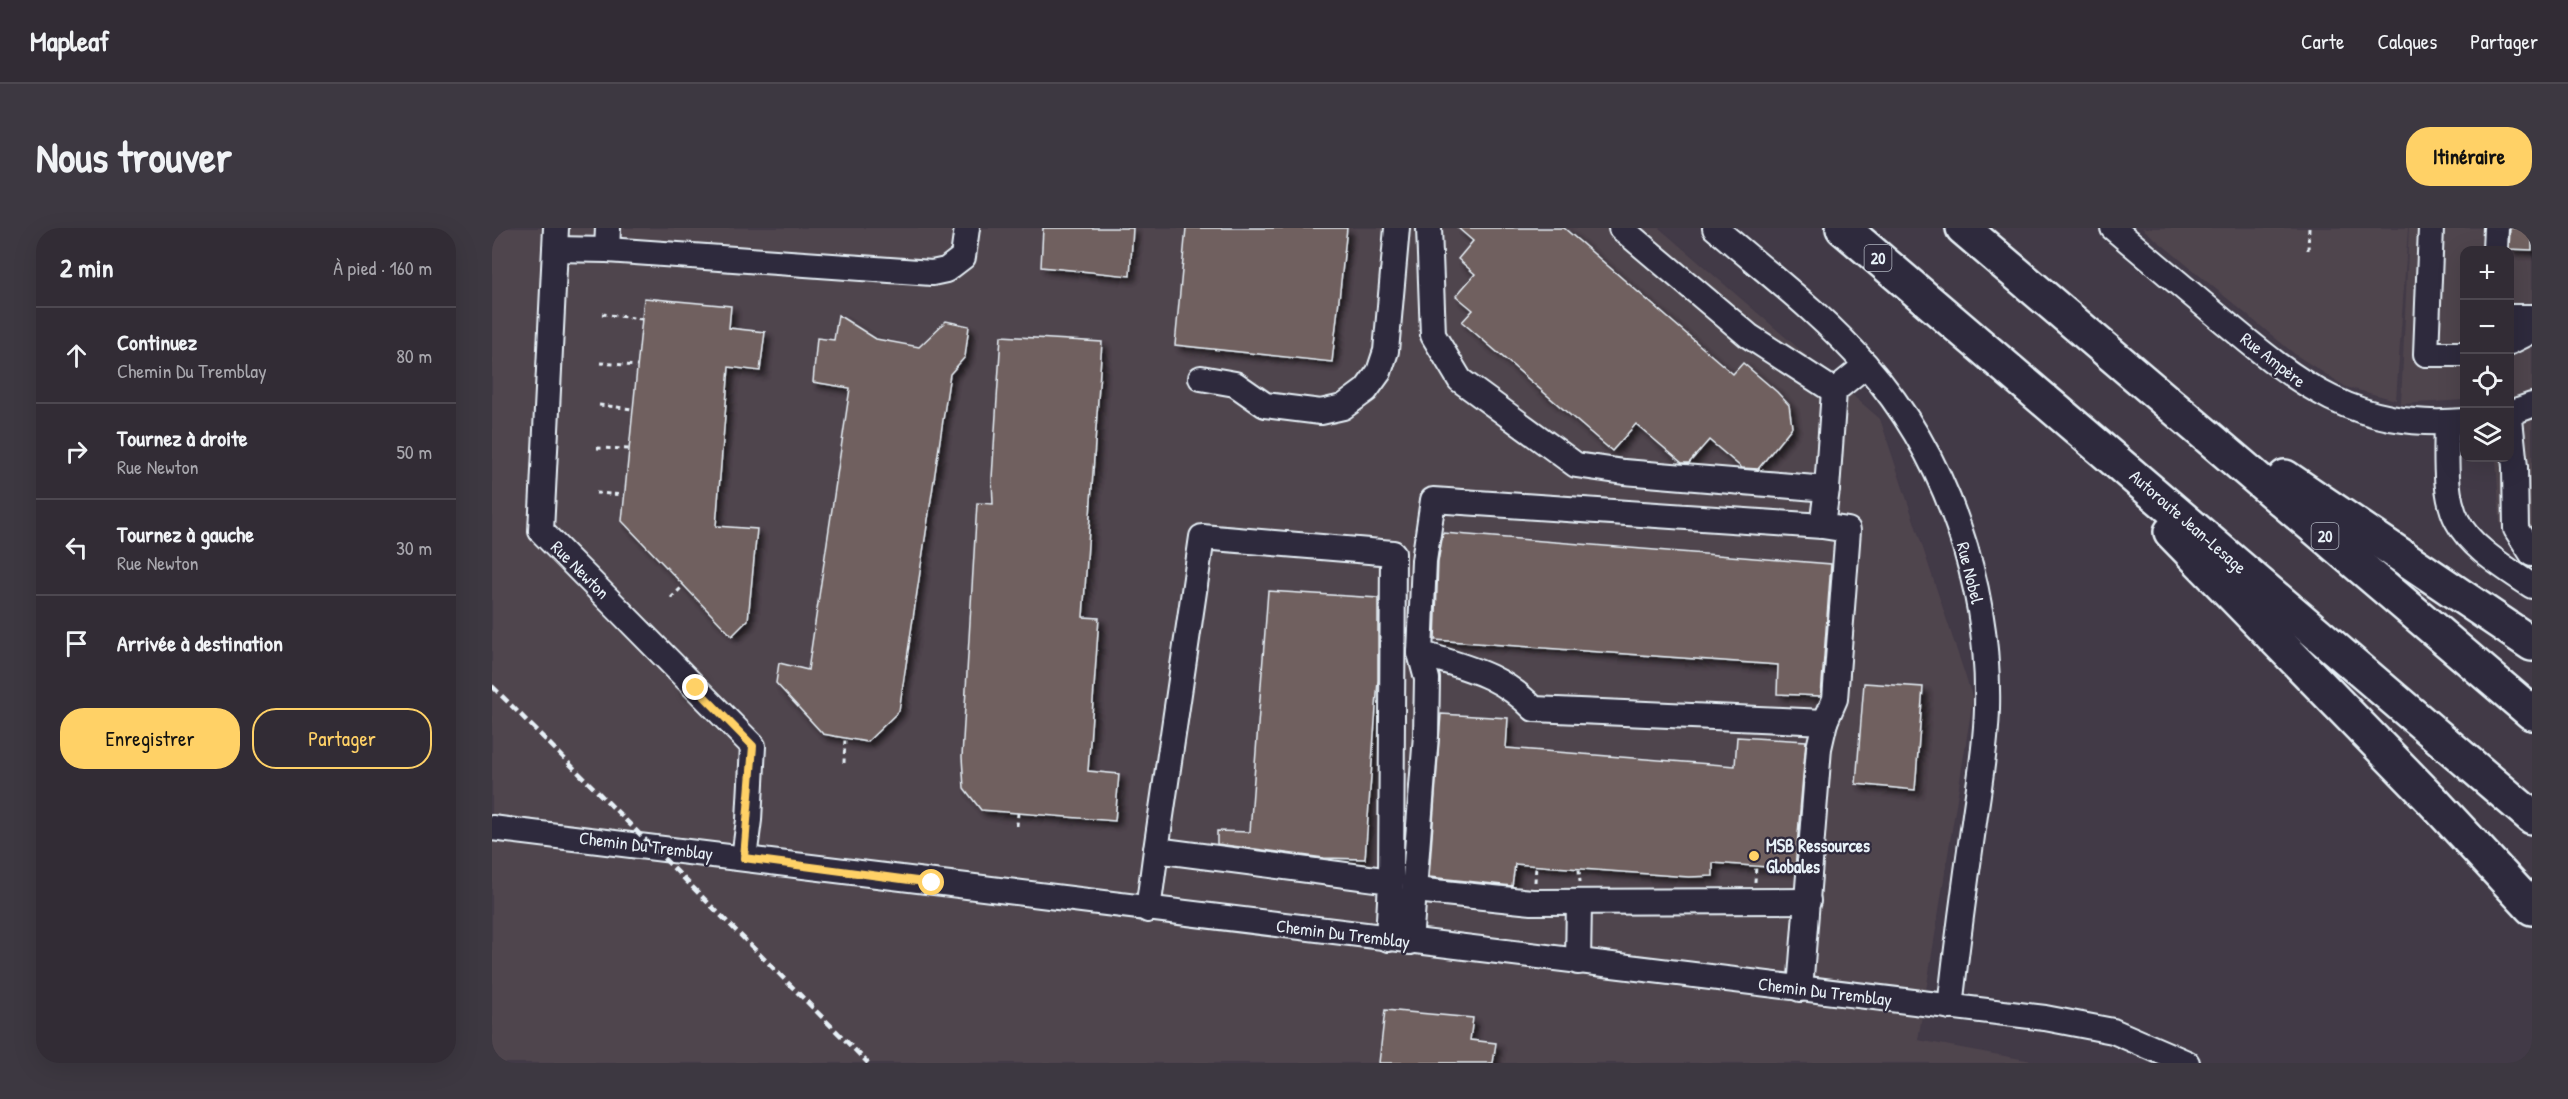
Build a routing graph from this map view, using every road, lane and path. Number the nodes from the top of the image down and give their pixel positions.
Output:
1 (967, 228) edge
2 (1397, 228) edge
3 (1429, 228) edge
4 (1621, 228) edge
5 (1715, 228) edge
6 (1843, 228) edge
7 (1963, 228) edge
8 (2113, 228) edge
9 (2309, 228) edge
10 (2432, 228) edge
11 (2496, 228) edge
12 (555, 239) edge
13 (607, 239) edge
14 (2495, 246) edge
15 (2308, 250) dead end
16 (602, 314) dead end
17 (2514, 317) edge
18 (2532, 317) edge
19 (642, 319) dead end
20 (2532, 331) edge
21 (2514, 340) edge
22 (2460, 354) edge
23 (2117, 360) junction
24 (600, 363) dead end
25 (1866, 365) junction
26 (637, 366) dead end
27 (1201, 378) dead end
28 (1834, 391) junction
29 (2040, 397) junction
30 (598, 405) dead end
31 (2532, 405) edge
32 (633, 408) dead end
33 (2514, 412) edge
34 (2456, 422) edge
35 (597, 448) dead end
36 (629, 449) dead end
37 (2514, 457) edge
38 (1827, 489) junction
39 (596, 493) dead end
40 (625, 495) dead end
41 (1822, 526) junction
42 (2532, 554) edge
43 (684, 585) dead end
44 (2532, 586) edge
45 (671, 598) dead end
46 (2532, 644) edge
47 (1420, 653) junction
48 (2532, 713) edge
49 (1825, 722) junction
50 (845, 738) dead end
51 (844, 763) dead end
52 (1018, 813) dead end
53 (2532, 817) edge
54 (1017, 826) dead end
55 (492, 828) edge
56 (1156, 850) junction
57 (744, 858) junction
58 (1536, 866) dead end
59 (1756, 866) dead end
60 (1579, 870) dead end
61 (1755, 878) dead end
62 (1535, 880) dead end
63 (1391, 881) junction
64 (1415, 890) junction
65 (1579, 891) junction
66 (1808, 901) junction
67 (2532, 909) edge
68 (1148, 910) junction
69 (1399, 941) junction
70 (1578, 962) junction
71 (1800, 989) junction
72 (1950, 1007) junction
73 (2187, 1063) edge

1 - 13 street
2 - 27 street
3 - 38 street
4 - 28 street
5 - 25 street, Rue Nobel
6 - 29 highway, Autoroute Jean-Lesage / 20
7 - 23 highway, 20
8 - 34 street, Rue Ampère
9 - 15 path
10 - 22 street
11 - 14 street
12 - 13 street
12 - 57 street, Rue Newton
16 - 19 path
17 - 18 street
20 - 21 street
23 - 46 highway
23 - 48 highway, 20
24 - 26 path
25 - 28 street
25 - 72 street, Rue Nobel
28 - 38 street
29 - 53 highway, Autoroute Jean-Lesage / 20
29 - 67 highway
30 - 32 path
31 - 33 street
34 - 44 street
35 - 36 path
37 - 42 street
38 - 41 street
39 - 40 path
41 - 47 street
41 - 49 street
43 - 45 path
47 - 49 street
47 - 64 street
49 - 66 street
50 - 51 path
52 - 54 path
55 - 57 street, Chemin Du Tremblay
56 - 63 street
56 - 63 street
56 - 68 street
57 - 68 street, Chemin Du Tremblay
58 - 62 path
59 - 61 path
60 - 65 path
63 - 69 street
64 - 65 street
64 - 69 street
65 - 66 street
65 - 70 street
66 - 71 street
68 - 69 street, Chemin Du Tremblay
69 - 70 street, Chemin Du Tremblay
70 - 71 street, Chemin Du Tremblay
71 - 72 street, Chemin Du Tremblay
72 - 73 street, Chemin Du Tremblay

